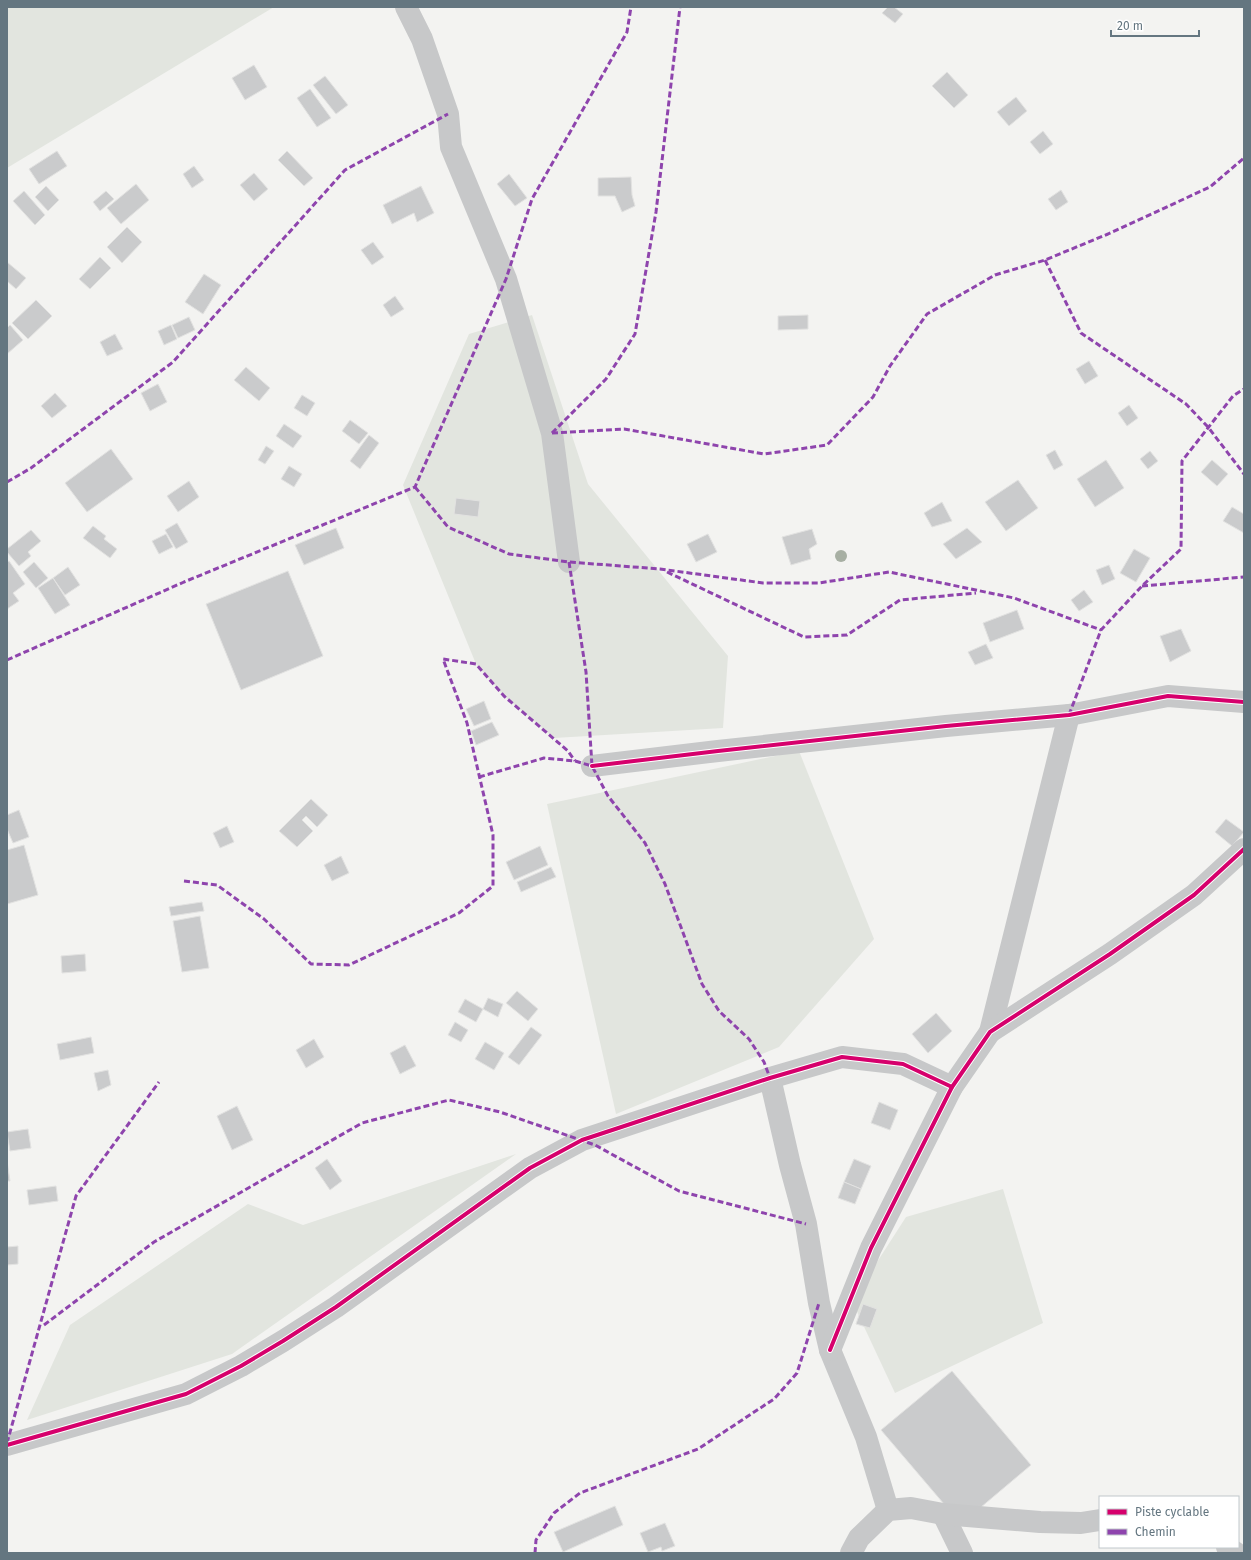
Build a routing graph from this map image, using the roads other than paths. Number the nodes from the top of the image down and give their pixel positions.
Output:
1 (406, 7) edge
2 (569, 562) dead end
3 (1244, 702) edge
4 (1069, 715) junction
5 (592, 766) dead end
6 (1244, 849) edge
7 (990, 1032) junction
8 (770, 1078) junction
9 (952, 1087) junction
10 (830, 1350) junction
11 (7, 1445) edge
12 (888, 1510) junction
13 (943, 1514) junction
14 (1099, 1520) edge
15 (851, 1553) edge
16 (962, 1553) edge

1 - 2 street
3 - 4 street
4 - 5 street
4 - 7 street
6 - 7 street
7 - 9 street
8 - 9 street
8 - 10 street
8 - 11 street
9 - 10 street
10 - 12 street
12 - 13 street
12 - 15 street
13 - 14 street
13 - 16 street

